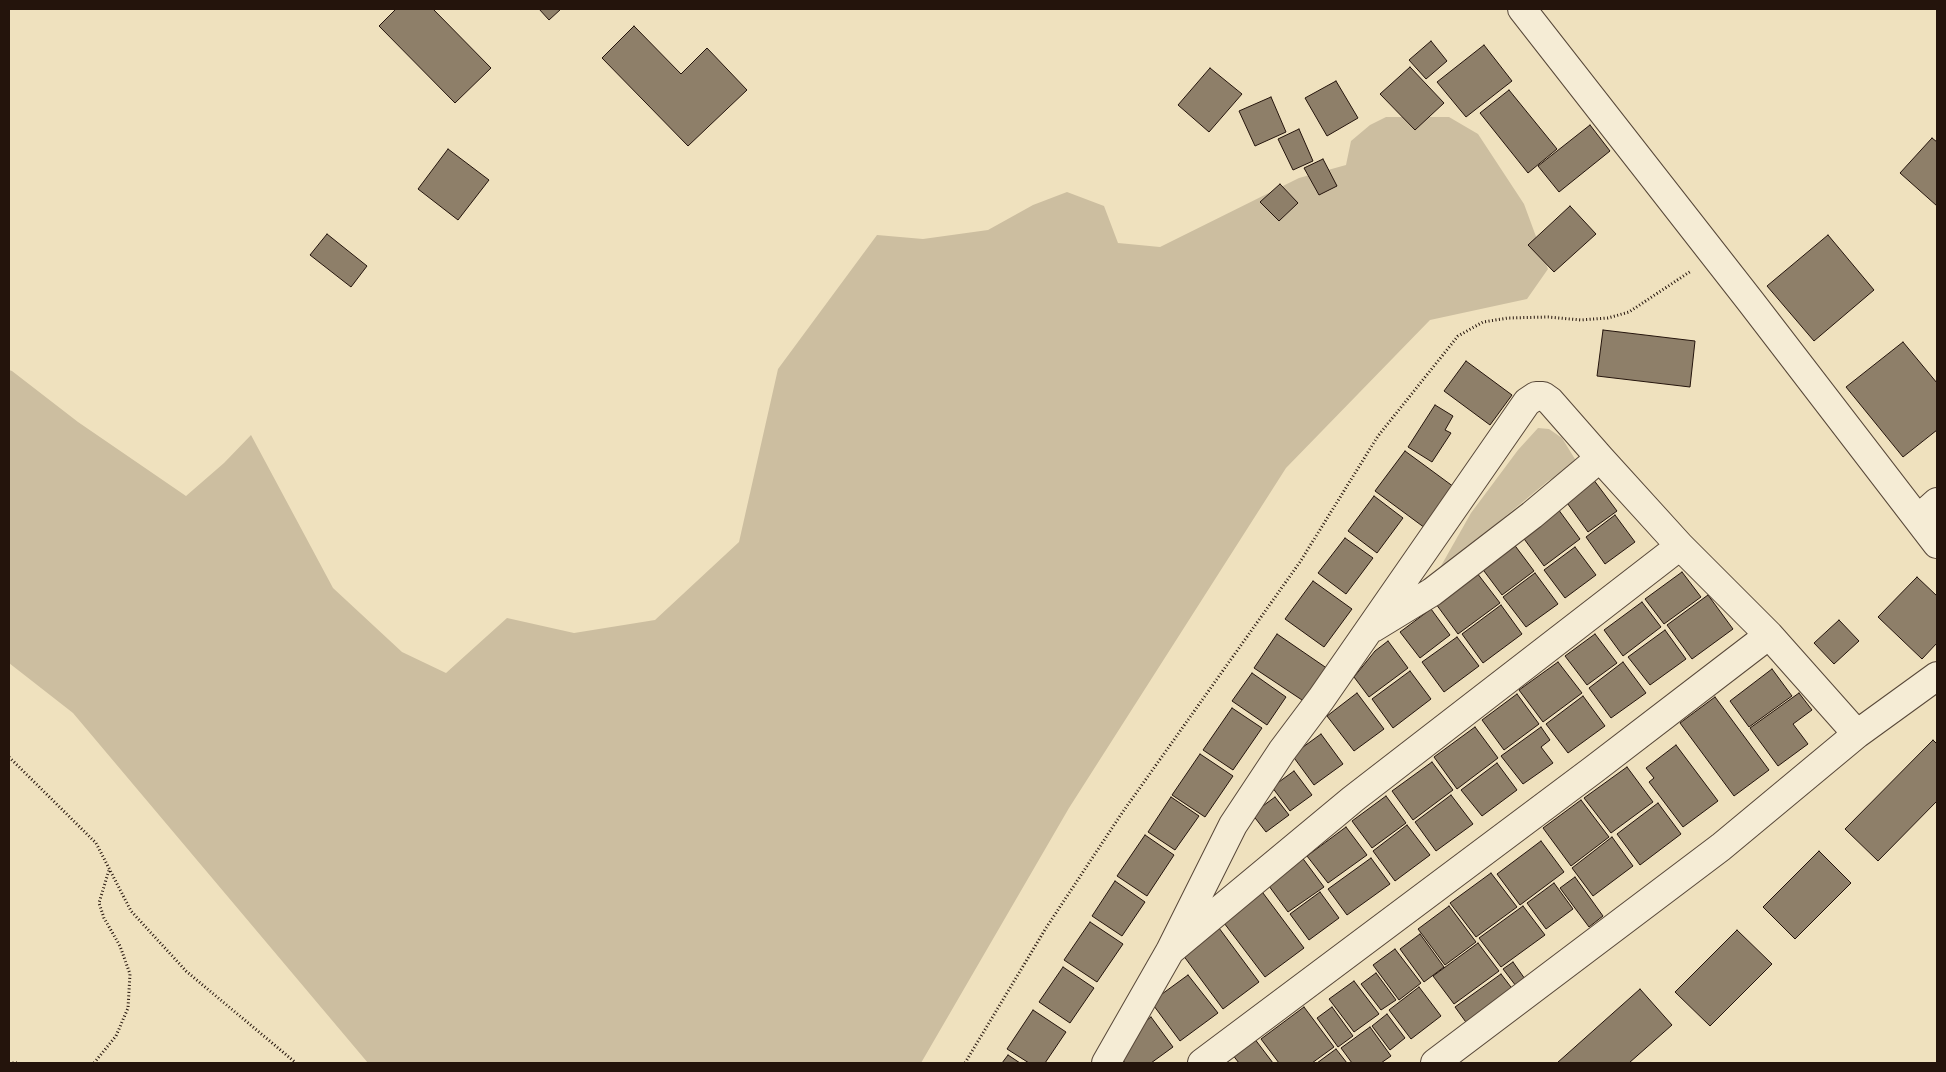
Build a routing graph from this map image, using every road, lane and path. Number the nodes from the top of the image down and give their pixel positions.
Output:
1 (1522, 9) edge
2 (1716, 257) junction
3 (1600, 458) junction
4 (1927, 511) edge
5 (1937, 544) edge
6 (1680, 546) junction
7 (1366, 632) junction
8 (1769, 635) junction
9 (1937, 676) edge
10 (1857, 734) junction
11 (9, 757) edge
12 (109, 869) junction
13 (1170, 951) junction
14 (9, 1063) edge
15 (19, 1063) edge
16 (94, 1063) edge
17 (296, 1063) edge
18 (964, 1063) edge
19 (1106, 1063) edge
20 (1202, 1063) edge
21 (1435, 1063) edge

1 - 2 street
2 - 4 street
2 - 18 path
3 - 6 street
3 - 7 street
3 - 7 street
4 - 5 street
6 - 8 street
6 - 13 street
7 - 13 street
8 - 10 street
8 - 20 street
9 - 10 street
10 - 21 street
11 - 12 path
12 - 16 path
12 - 17 path
13 - 19 street
14 - 15 path

